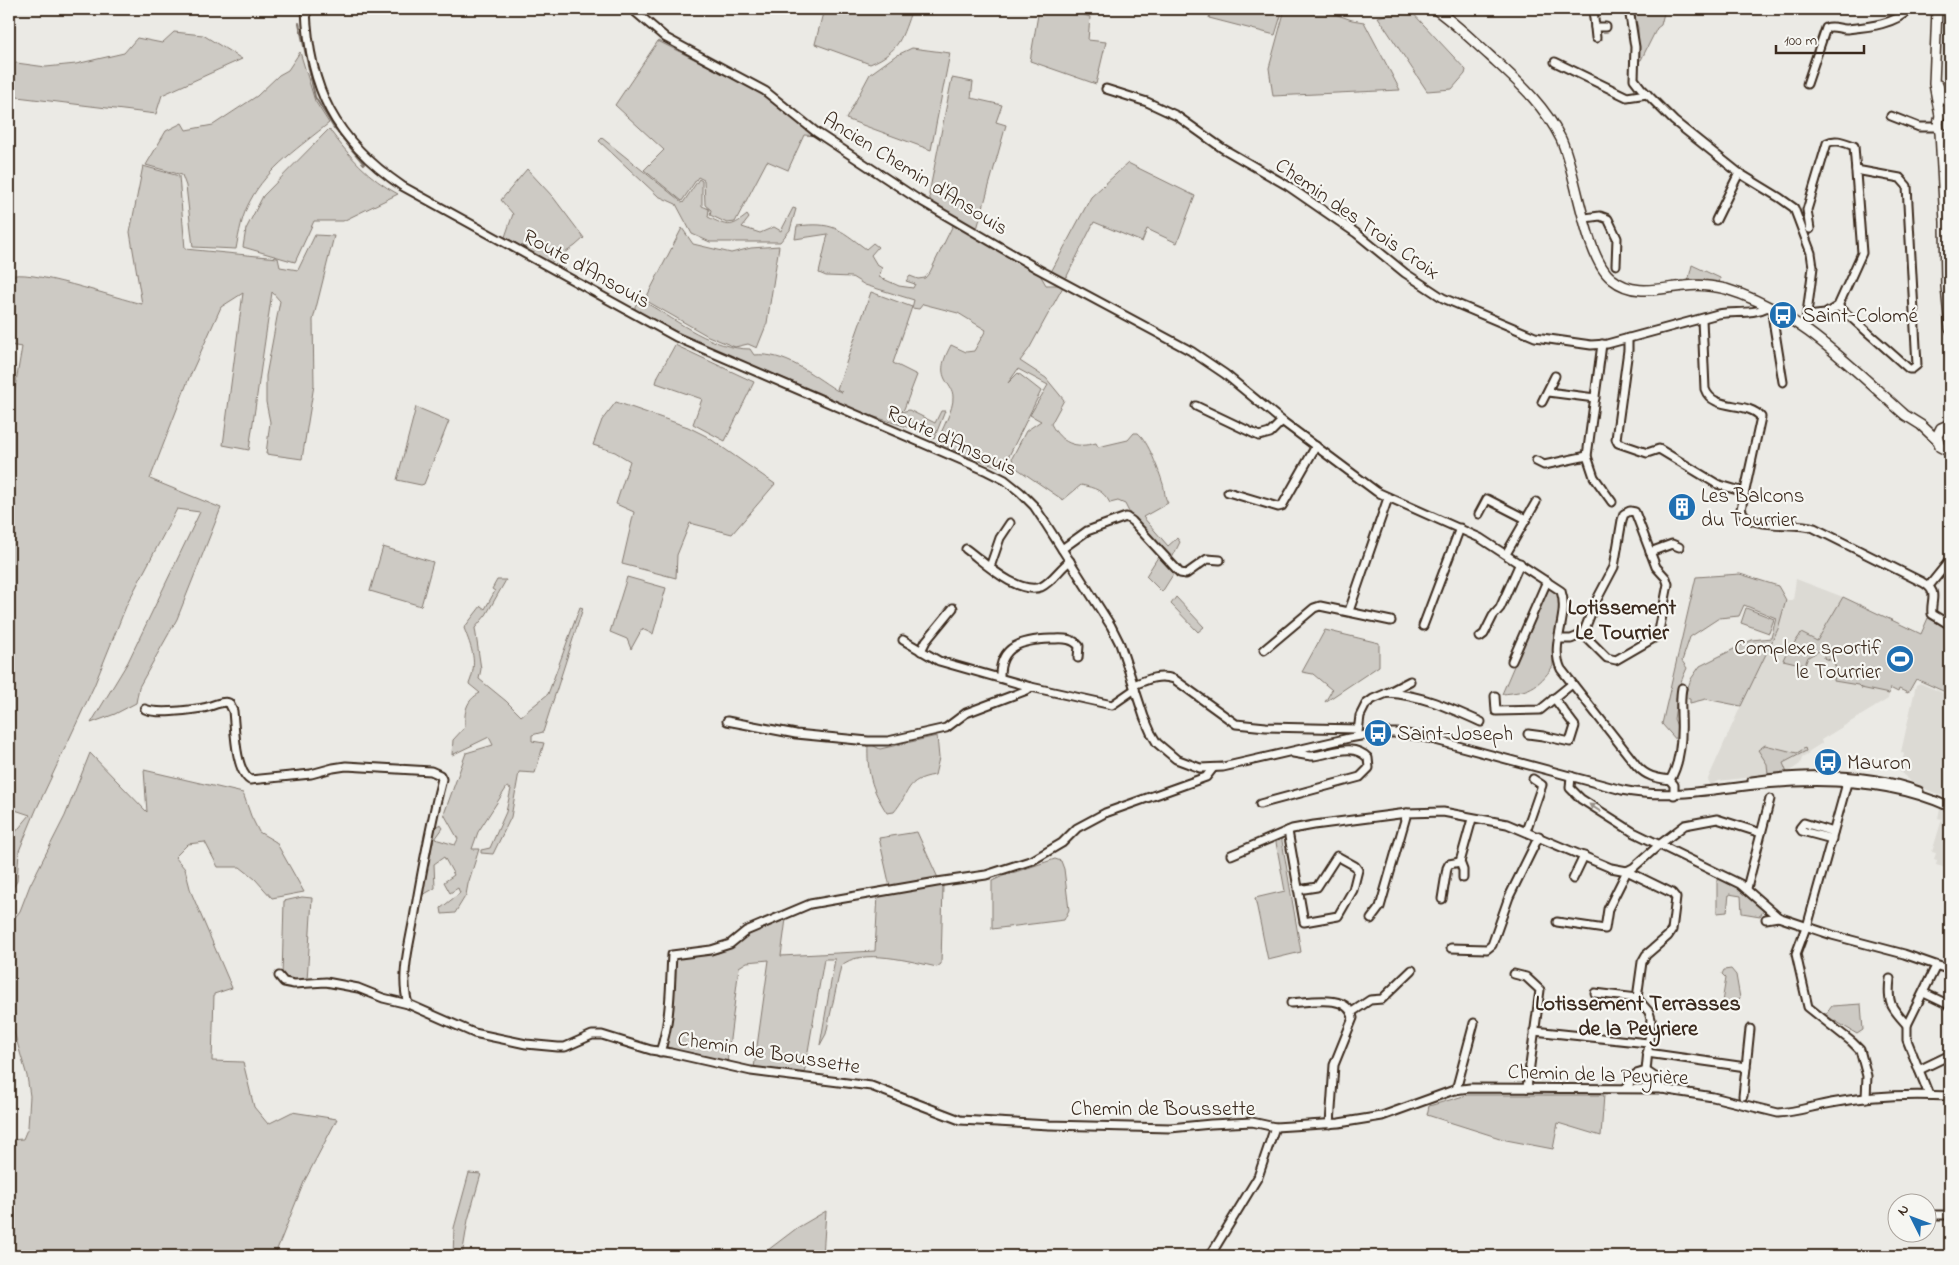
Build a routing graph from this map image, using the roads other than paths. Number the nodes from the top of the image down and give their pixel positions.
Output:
1 (306, 9) edge
2 (632, 9) edge
3 (1435, 9) edge
4 (1440, 9) edge
5 (1593, 9) edge
6 (1629, 9) edge
7 (1910, 9) edge
8 (1937, 9) edge
9 (1449, 18) junction
10 (1595, 27) junction
11 (1606, 27) dead end
12 (1596, 38) dead end
13 (1555, 62) dead end
14 (1934, 70) junction
15 (1807, 84) dead end
16 (1106, 89) dead end
17 (1646, 94) junction
18 (1950, 106) edge
19 (1891, 116) dead end
20 (1940, 116) junction
21 (1939, 130) junction
22 (1950, 139) edge
23 (1950, 148) edge
24 (1856, 170) junction
25 (1739, 173) junction
26 (1942, 173) junction
27 (1585, 218) junction
28 (1716, 220) dead end
29 (1948, 222) edge
30 (1810, 228) dead end
31 (1616, 265) dead end
32 (1748, 298) junction
33 (1838, 306) junction
34 (1771, 309) junction
35 (1744, 312) junction
36 (1807, 316) junction
37 (1702, 319) junction
38 (1803, 327) junction
39 (1950, 329) edge
40 (1628, 338) junction
41 (1602, 344) junction
42 (1555, 376) dead end
43 (1783, 382) dead end
44 (1548, 392) junction
45 (1595, 398) junction
46 (1542, 402) dead end
47 (1196, 406) dead end
48 (1282, 421) junction
49 (1948, 424) edge
50 (1921, 425) junction
51 (1937, 440) junction
52 (1316, 446) junction
53 (1950, 452) edge
54 (1587, 456) junction
55 (1536, 461) dead end
56 (1228, 492) dead end
57 (1744, 492) junction
58 (1388, 498) junction
59 (1536, 502) dead end
60 (1612, 502) dead end
61 (1479, 514) dead end
62 (1526, 519) junction
63 (1010, 523) dead end
64 (1460, 528) junction
65 (1679, 547) dead end
66 (966, 549) dead end
67 (1062, 549) junction
68 (1650, 552) junction
69 (1506, 554) junction
70 (1220, 560) dead end
71 (1950, 560) edge
72 (1070, 561) junction
73 (1520, 563) junction
74 (990, 567) junction
75 (1547, 580) junction
76 (1929, 586) junction
77 (953, 608) dead end
78 (1349, 611) junction
79 (1391, 621) dead end
80 (1950, 625) edge
81 (1423, 626) dead end
82 (1583, 634) junction
83 (1480, 637) dead end
84 (1559, 639) junction
85 (903, 640) dead end
86 (1264, 650) dead end
87 (921, 651) junction
88 (1078, 658) dead end
89 (1512, 661) dead end
90 (1000, 678) junction
91 (1410, 681) dead end
92 (1572, 684) junction
93 (1031, 687) junction
94 (1135, 687) junction
95 (1682, 688) dead end
96 (1387, 694) junction
97 (1495, 696) dead end
98 (1554, 698) junction
99 (145, 709) dead end
100 (727, 721) dead end
101 (1481, 722) dead end
102 (1358, 733) junction
103 (1528, 734) dead end
104 (1291, 752) junction
105 (1213, 768) junction
106 (1571, 776) junction
107 (1533, 779) dead end
108 (1808, 779) junction
109 (1670, 780) junction
110 (1847, 783) junction
111 (1674, 795) junction
112 (1770, 798) dead end
113 (1260, 804) dead end
114 (1950, 806) edge
115 (1407, 813) junction
116 (1472, 819) junction
117 (1288, 831) junction
118 (1526, 831) junction
119 (1761, 833) junction
120 (1539, 836) junction
121 (1659, 845) junction
122 (1231, 855) dead end
123 (1584, 856) junction
124 (1460, 862) junction
125 (1626, 871) junction
126 (1463, 878) dead end
127 (1573, 880) dead end
128 (1747, 888) junction
129 (1298, 890) junction
130 (1442, 899) dead end
131 (1778, 918) junction
132 (1371, 919) dead end
133 (1766, 919) dead end
134 (1557, 922) dead end
135 (1806, 927) junction
136 (1451, 948) dead end
137 (1936, 966) junction
138 (1412, 970) dead end
139 (1950, 970) edge
140 (1514, 974) dead end
141 (279, 976) dead end
142 (1890, 979) dead end
143 (1595, 993) dead end
144 (1924, 993) junction
145 (1637, 998) junction
146 (1291, 1003) dead end
147 (408, 1004) junction
148 (1947, 1004) dead end
149 (1352, 1012) junction
150 (1474, 1023) dead end
151 (1907, 1025) junction
152 (1750, 1029) dead end
153 (1534, 1031) junction
154 (1648, 1043) junction
155 (660, 1052) junction
156 (1647, 1053) junction
157 (1946, 1057) dead end
158 (1746, 1067) junction
159 (1919, 1070) junction
160 (1646, 1071) junction
161 (1526, 1088) junction
162 (1626, 1088) junction
163 (1662, 1089) junction
164 (1456, 1090) junction
165 (1929, 1095) junction
166 (1743, 1096) dead end
167 (1950, 1096) edge
168 (1866, 1098) junction
169 (1330, 1124) junction
170 (1275, 1127) junction
171 (1936, 1215) edge
172 (1950, 1215) edge
173 (1210, 1256) edge

1 - 67 street, Route d'Ansouis
2 - 48 street, Ancien Chemin d'Ansouis
3 - 9 main road
4 - 9 main road
5 - 10 street
6 - 17 street
7 - 15 street
8 - 14 main road
9 - 27 main road
10 - 11 street
10 - 12 street
13 - 17 street
14 - 18 main road
14 - 20 main road
16 - 41 street, Chemin des Trois Croix
17 - 25 street
18 - 20 main road
19 - 21 street
20 - 21 main road
21 - 22 main road
21 - 26 main road
23 - 26 main road
24 - 30 street
24 - 33 street
24 - 33 street
25 - 28 street
25 - 36 street
26 - 29 main road
27 - 31 street
27 - 32 main road
29 - 39 main road
32 - 34 main road
32 - 35 street
33 - 36 street
34 - 35 street, Chemin des Trois Croix
34 - 38 main road
34 - 43 street
35 - 37 street, Chemin des Trois Croix
36 - 38 street
37 - 40 street, Chemin des Trois Croix
37 - 57 street
38 - 50 main road
40 - 41 street, Chemin des Trois Croix
40 - 57 street
41 - 45 street
42 - 44 street
44 - 45 street
44 - 46 street
45 - 54 street
47 - 48 street
48 - 52 street, Ancien Chemin d'Ansouis
49 - 50 main road
49 - 51 main road
50 - 51 main road
51 - 53 main road
52 - 56 street
52 - 58 street, Ancien Chemin d'Ansouis
54 - 55 street
54 - 60 street
57 - 76 street
58 - 64 street, Ancien Chemin d'Ansouis
58 - 78 street
59 - 62 street
61 - 62 street
62 - 69 street
63 - 74 street
64 - 69 street, Ancien Chemin d'Ansouis
64 - 81 street
65 - 68 street
66 - 74 street
67 - 70 street
67 - 72 street, Route d'Ansouis
68 - 82 street
68 - 82 street
69 - 73 street, Ancien Chemin d'Ansouis
71 - 76 street
72 - 74 street
72 - 94 street, Route d'Ansouis
73 - 75 street, Ancien Chemin d'Ansouis
73 - 83 street
75 - 84 street, Ancien Chemin d'Ansouis
75 - 89 street
76 - 80 street
77 - 87 street
78 - 79 street
78 - 86 street
82 - 84 street
84 - 92 street
85 - 87 street
87 - 90 street
88 - 90 street
90 - 93 street
91 - 96 street
92 - 98 street
92 - 109 street
93 - 94 street
93 - 100 street
94 - 102 street
94 - 105 street, Route d'Ansouis
95 - 109 street
96 - 101 street
96 - 102 street
97 - 98 street
98 - 103 street
99 - 147 street
102 - 104 street, Route d'Ansouis
102 - 106 street, Route d'Ansouis
104 - 105 street, Route d'Ansouis
104 - 113 street
105 - 155 street, Chemin de Boussette
106 - 111 street, Route d'Ansouis
121 -> 106 street
107 - 118 street
108 - 110 street, Route d'Ansouis
108 - 111 street, Route d'Ansouis
108 - 114 street, Route d'Ansouis
109 - 111 street
110 - 114 street, Route d'Ansouis
110 - 135 street
112 - 119 street
115 - 116 street
115 - 117 street
115 - 132 street
116 - 118 street
116 - 124 street
117 - 122 street
117 - 129 street
118 - 120 street
119 - 121 street
119 - 128 street
120 - 123 street
120 - 136 street
121 - 125 street
121 - 128 street
123 - 125 street
123 - 127 street
124 - 126 street
124 - 130 street
125 - 134 street
125 - 145 street
128 - 131 street
129 - 129 street
131 - 133 street
131 - 135 street
135 - 137 street
135 - 168 street
137 - 139 street
137 - 144 street
138 - 149 street
140 - 153 street
141 - 147 street
142 - 151 street
143 - 145 street
144 - 148 street
144 - 151 street
145 - 154 street
146 - 149 street
147 - 155 street
149 - 169 street
150 - 164 street
151 - 159 street
152 - 158 street
153 - 154 street
153 - 161 street
154 - 156 street
155 - 170 street, Chemin de Boussette
156 - 158 street
156 - 160 street
157 - 159 street
158 - 166 street
159 - 165 street
160 - 162 street
160 - 163 street
161 - 162 street, Chemin de la Peyrière
161 - 164 street, Chemin de la Peyrière
162 - 163 street, Chemin de la Peyrière
163 - 168 street, Chemin de la Peyrière
164 - 169 street, Chemin de la Peyrière
165 - 167 street, Chemin de la Peyrière
165 - 168 street, Chemin de la Peyrière
169 - 170 street, Chemin de la Peyrière
170 - 173 street
171 - 172 street

